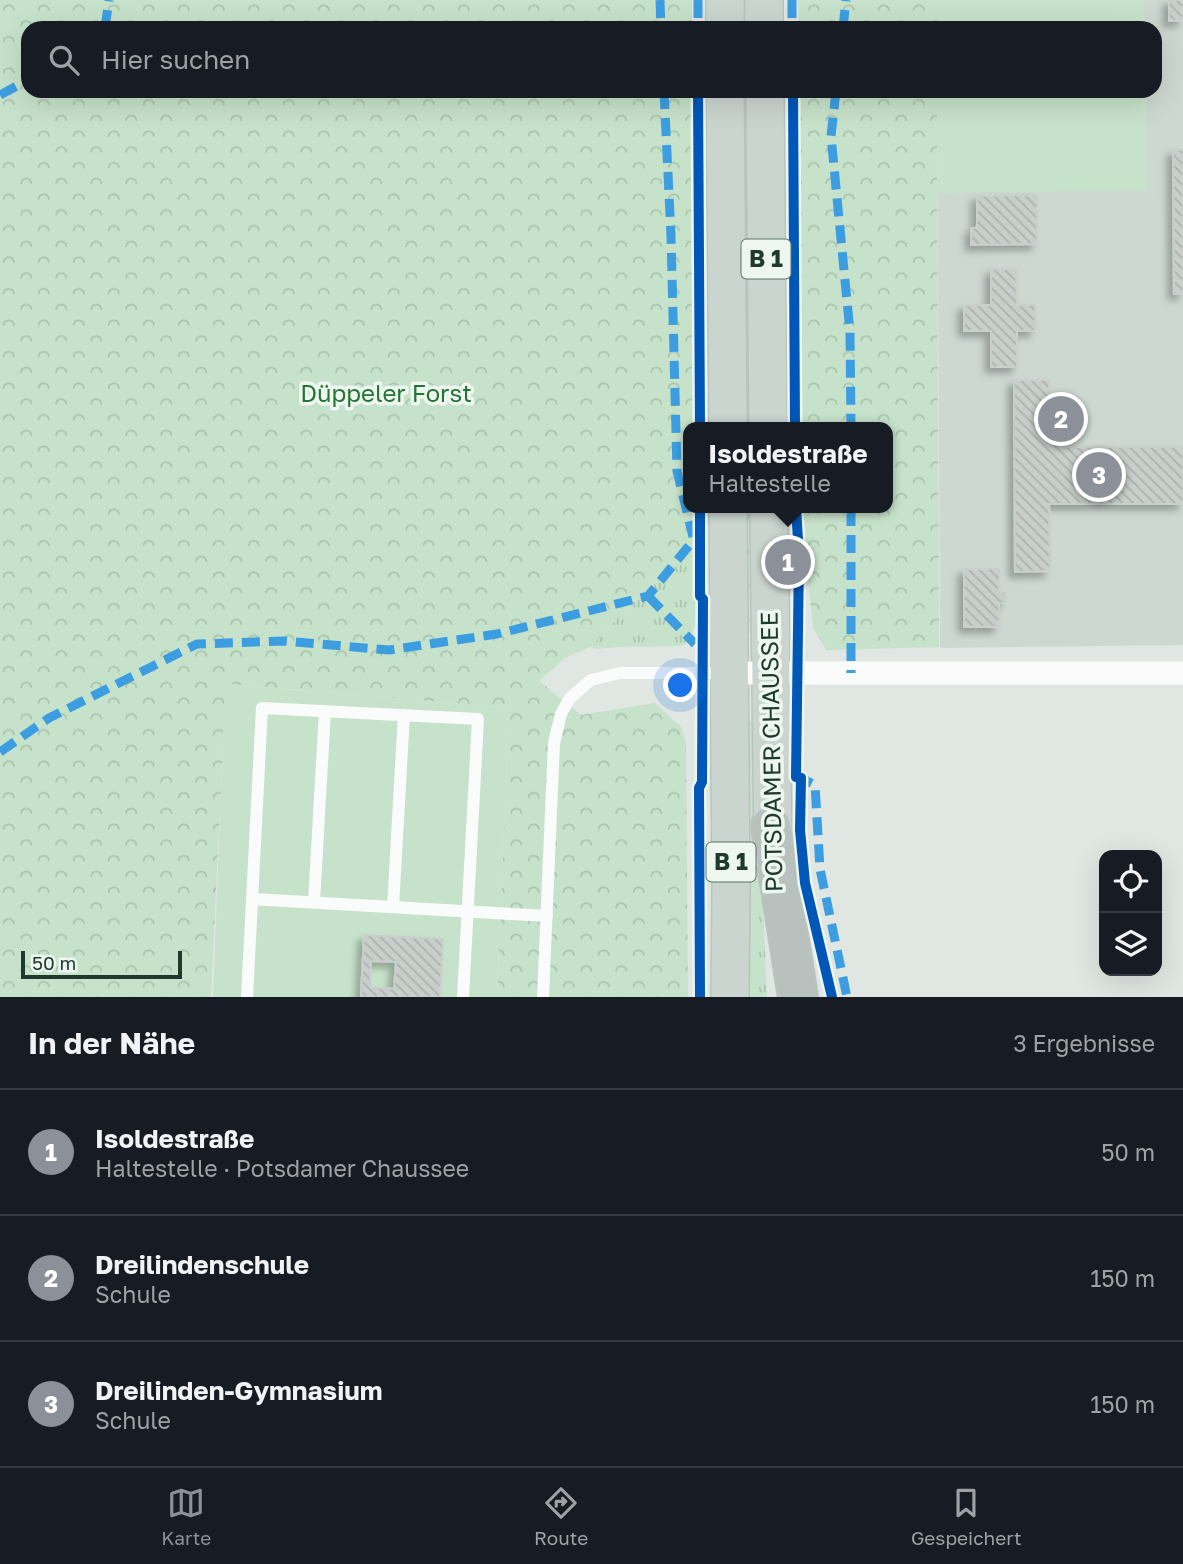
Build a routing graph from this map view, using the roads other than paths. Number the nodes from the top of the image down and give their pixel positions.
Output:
1 (725, 0) edge
2 (764, 0) edge
3 (725, 21) edge
4 (764, 21) edge
5 (725, 98) edge
6 (765, 98) edge
7 (728, 422) edge
8 (768, 422) edge
9 (728, 513) edge
10 (769, 513) edge
11 (729, 673) junction
12 (770, 673) junction
13 (1183, 673) edge
14 (325, 711) junction
15 (404, 715) junction
16 (771, 826) junction
17 (252, 899) junction
18 (314, 902) junction
19 (393, 907) junction
20 (468, 911) junction
21 (547, 916) junction
22 (247, 997) edge
23 (463, 997) edge
24 (543, 997) edge
25 (730, 997) edge
26 (780, 997) edge
27 (798, 997) edge

1 - 3 main road
2 - 4 main road
5 - 7 main road, B 1
6 - 8 main road, B 1
9 - 11 main road, POTSDAMER CHAUSSEE / B 1
10 - 12 main road, POTSDAMER CHAUSSEE / B 1
11 - 12 street
11 - 21 lane
11 - 25 main road, POTSDAMER CHAUSSEE / B 1
12 - 13 street
12 - 16 main road, POTSDAMER CHAUSSEE / B 1
14 - 15 lane
14 - 17 lane
14 - 18 lane
15 - 19 lane
15 - 20 lane
16 - 26 main road, POTSDAMER CHAUSSEE / B 1
16 - 27 highway
17 - 18 lane
17 - 22 lane
18 - 19 lane
19 - 20 lane
20 - 21 lane
20 - 23 lane
21 - 24 lane

